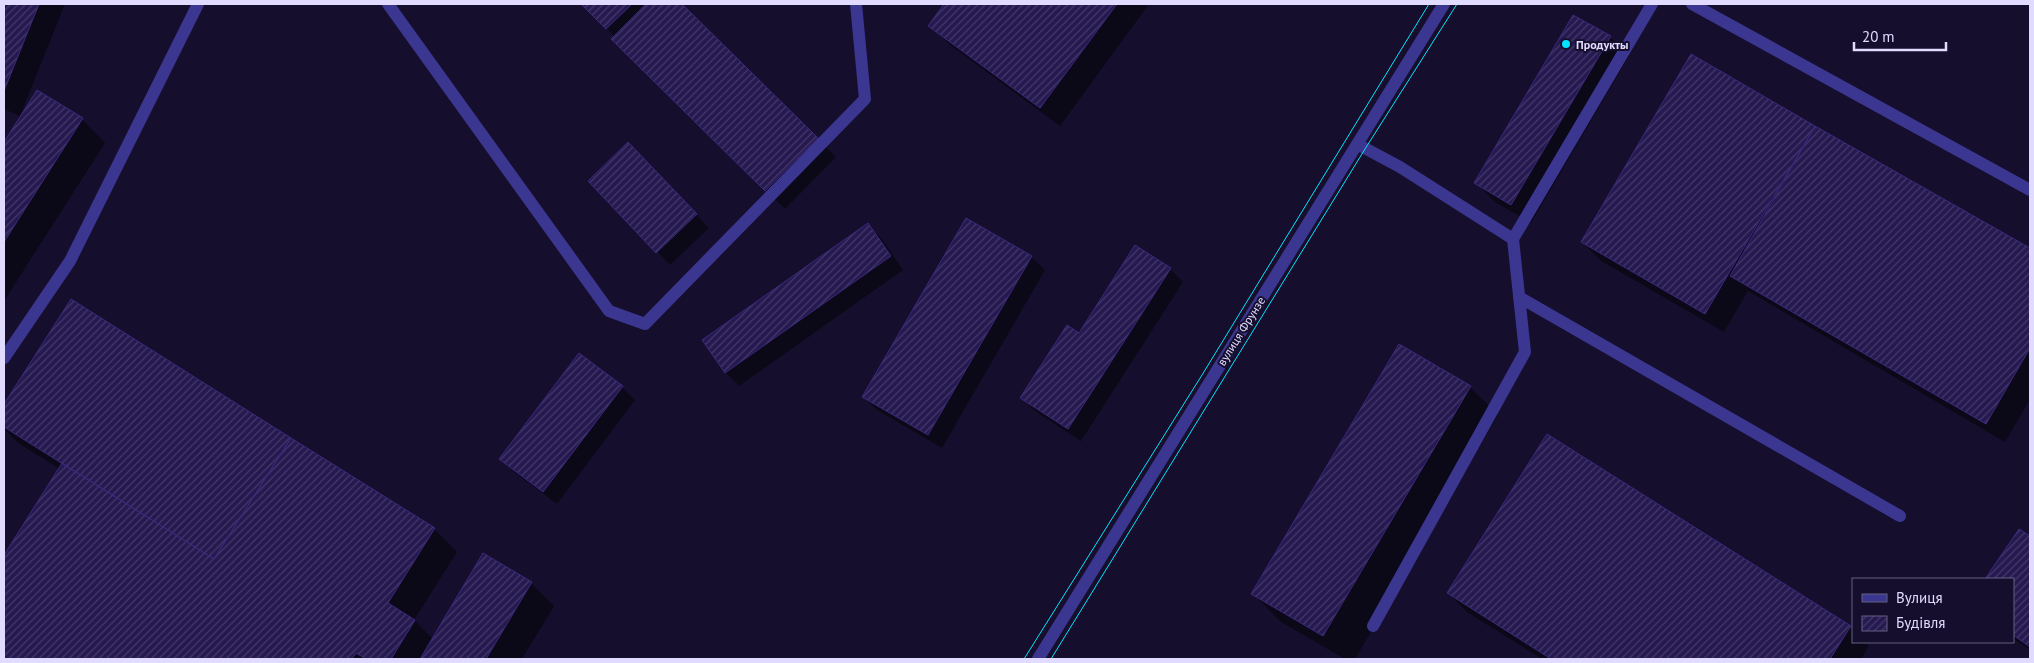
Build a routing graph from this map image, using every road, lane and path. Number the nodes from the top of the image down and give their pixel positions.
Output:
1 (198, 4) edge
2 (388, 4) edge
3 (856, 4) edge
4 (1444, 4) edge
5 (1652, 4) edge
6 (1692, 4) edge
7 (1357, 144) junction
8 (2030, 190) edge
9 (1514, 239) junction
10 (1519, 297) junction
11 (4, 358) edge
12 (1900, 516) dead end
13 (1373, 626) dead end
14 (1038, 659) edge

1 - 11 street
2 - 3 street
4 - 7 street, вулиця Фрунзе
5 - 9 street
6 - 8 street
7 - 9 street
7 - 14 street, вулиця Фрунзе
9 - 10 street
10 - 12 street
10 - 13 street

